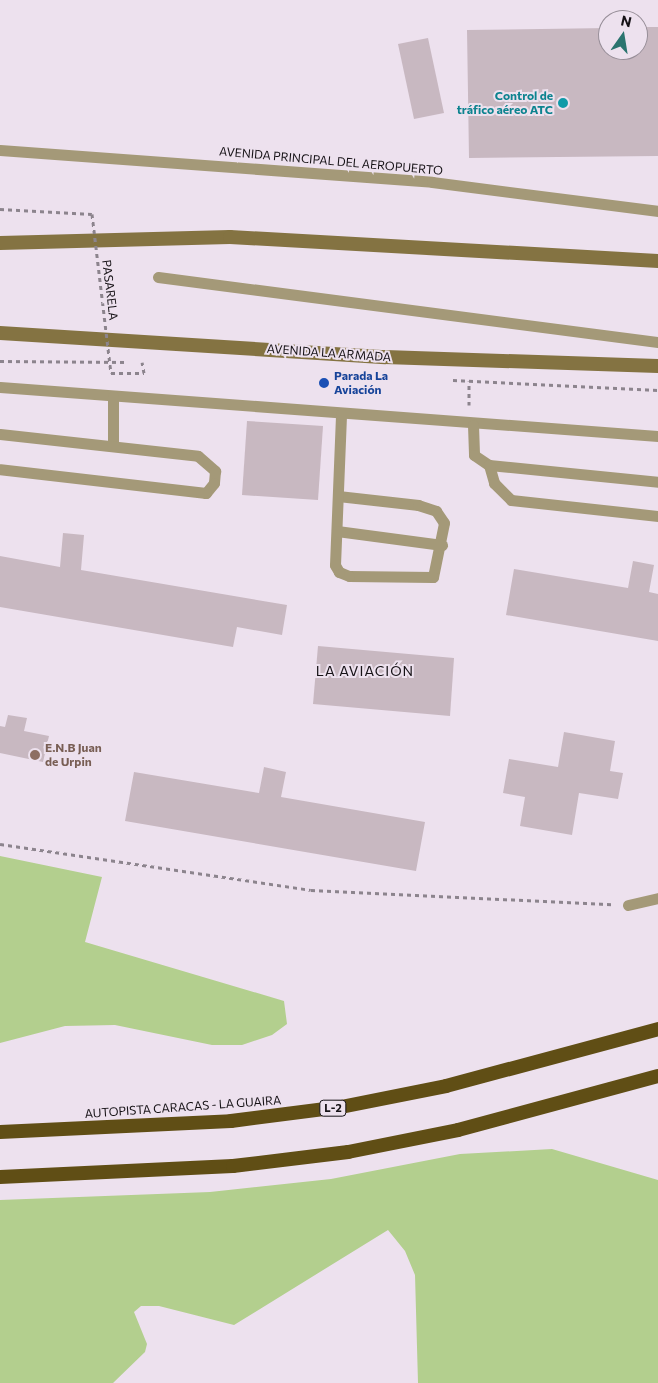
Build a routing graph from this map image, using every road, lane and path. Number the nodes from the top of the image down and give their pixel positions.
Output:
1 (0, 150) edge
2 (0, 210) edge
3 (658, 211) edge
4 (21, 241) junction
5 (0, 243) edge
6 (0, 252) edge
7 (658, 261) edge
8 (158, 278) dead end
9 (0, 323) edge
10 (0, 333) edge
11 (31, 334) junction
12 (658, 342) edge
13 (0, 361) edge
14 (658, 366) edge
15 (0, 388) edge
16 (113, 396) junction
17 (341, 414) junction
18 (473, 425) junction
19 (0, 434) edge
20 (658, 436) edge
21 (113, 445) junction
22 (489, 465) junction
23 (0, 469) edge
24 (658, 482) edge
25 (338, 496) junction
26 (658, 516) edge
27 (337, 531) junction
28 (442, 545) junction
29 (0, 844) edge
30 (658, 898) edge
31 (628, 905) joint
32 (658, 1029) edge
33 (658, 1076) edge
34 (4, 1131) edge
35 (0, 1177) edge

1 - 3 lane, AVENIDA PRINCIPAL DEL AEROPUERTO
2 - 13 path, PASARELA, bridge
4 - 5 main road
4 - 6 main road
4 - 7 main road
8 - 12 lane
9 - 11 main road
10 - 11 main road, AVENIDA LA ARMADA
11 - 14 main road, AVENIDA LA ARMADA
15 - 16 lane
16 - 17 lane
16 - 21 lane
17 - 18 lane
17 - 25 lane
18 - 20 lane
18 - 22 lane
19 - 21 lane
21 - 23 lane
22 - 24 lane
22 - 26 lane
25 - 27 lane
25 - 28 lane
27 - 28 lane
27 - 28 lane
29 - 31 path
30 - 31 lane
32 - 34 highway, AUTOPISTA CARACAS - LA GUAIRA / L-2
33 - 35 highway

